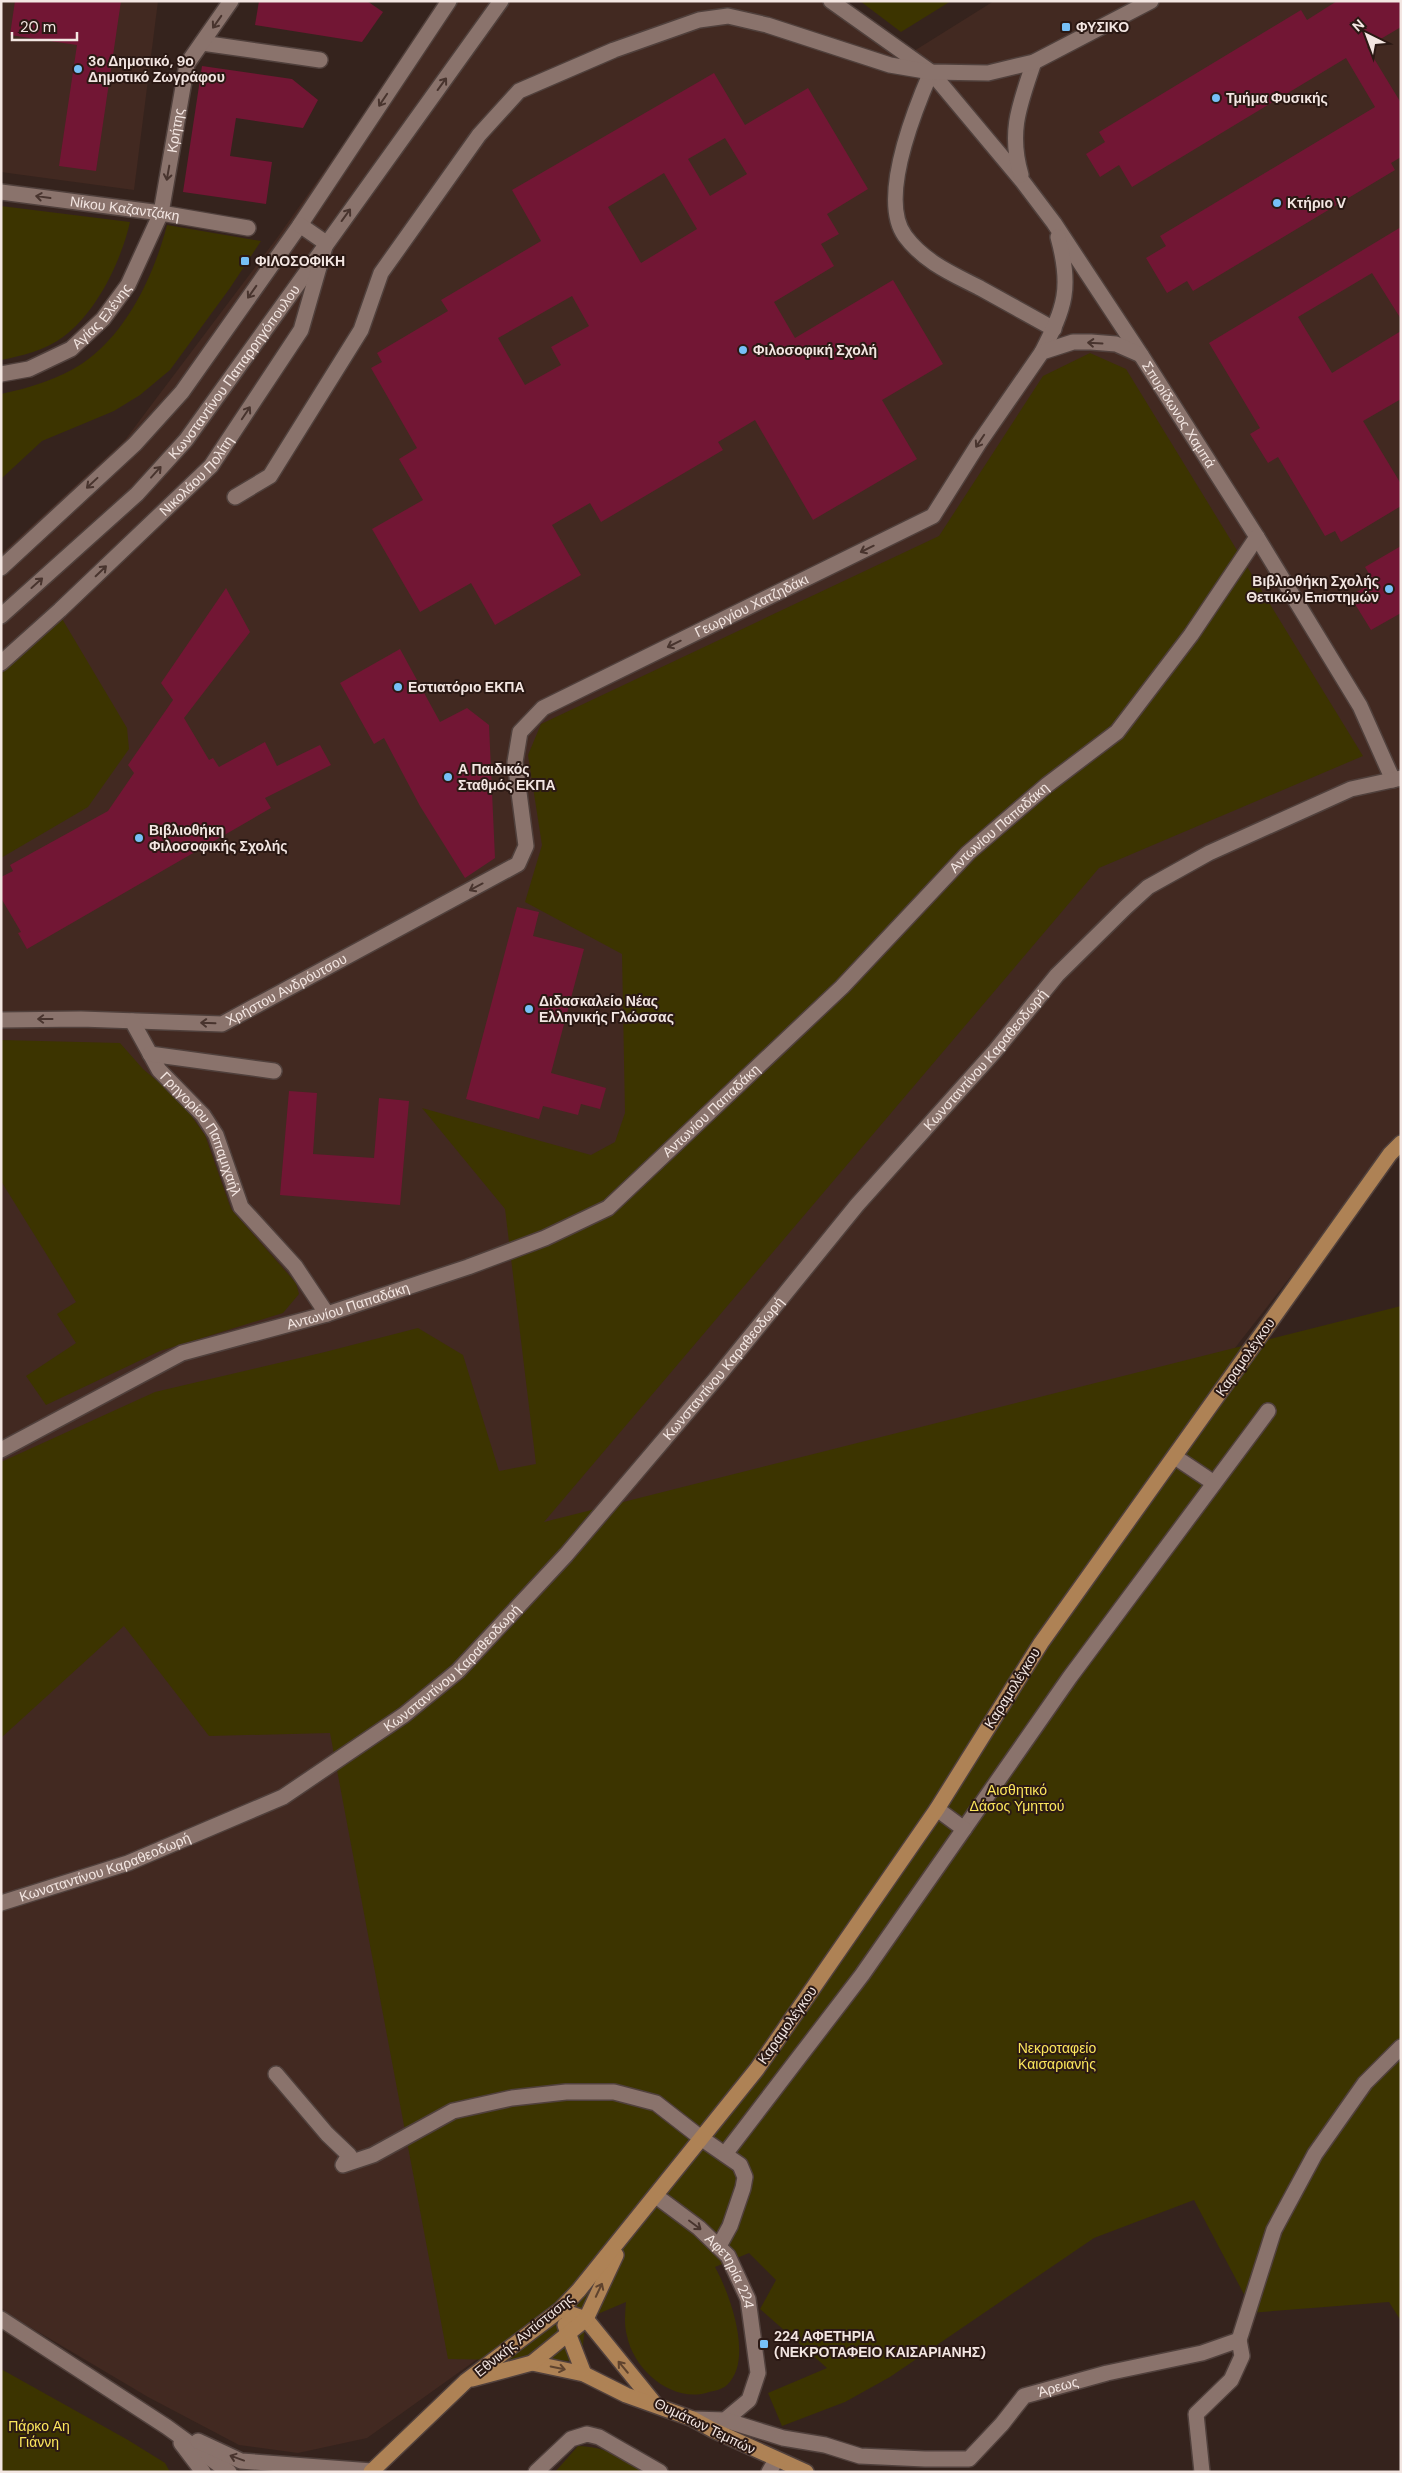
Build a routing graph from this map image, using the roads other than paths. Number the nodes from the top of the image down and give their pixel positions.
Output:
1 (231, 1) edge
2 (449, 1) edge
3 (501, 1) edge
4 (831, 1) edge
5 (1151, 1) edge
6 (202, 43) junction
7 (320, 60) dead end
8 (1034, 62) junction
9 (931, 72) junction
10 (1023, 182) junction
11 (1, 192) edge
12 (161, 213) junction
13 (1054, 223) junction
14 (300, 225) junction
15 (248, 228) dead end
16 (326, 243) junction
17 (1054, 328) junction
18 (1042, 352) junction
19 (1141, 355) junction
20 (1, 374) edge
21 (234, 497) dead end
22 (1257, 537) junction
23 (1, 568) edge
24 (1, 616) edge
25 (1, 663) edge
26 (1397, 779) edge
27 (518, 864) joint
28 (1, 1020) edge
29 (132, 1021) junction
30 (150, 1054) junction
31 (274, 1071) dead end
32 (1401, 1143) edge
33 (327, 1314) junction
34 (1268, 1411) dead end
35 (1, 1450) edge
36 (1174, 1458) junction
37 (1214, 1483) junction
38 (937, 1809) junction
39 (964, 1830) junction
40 (1, 1902) edge
41 (1401, 2047) edge
42 (276, 2074) dead end
43 (701, 2138) junction
44 (724, 2154) junction
45 (656, 2196) junction
46 (625, 2235) junction
47 (719, 2246) junction
48 (560, 2310) junction
49 (586, 2318) junction
50 (1, 2319) edge
51 (567, 2334) junction
52 (1240, 2340) junction
53 (532, 2363) junction
54 (584, 2374) junction
55 (466, 2381) junction
56 (655, 2404) junction
57 (693, 2419) junction
58 (725, 2420) junction
59 (167, 2427) junction
60 (773, 2466) edge
61 (372, 2471) edge
62 (203, 2472) edge
63 (229, 2472) edge
64 (536, 2472) edge
65 (660, 2472) edge
66 (806, 2472) edge
67 (1202, 2472) edge

1 -> 6 street, Κρήτης
2 -> 14 street, Κωνσταντίνου Παπαρρηγόπουλου
16 -> 3 street, Κωνσταντίνου Παπαρρηγόπουλου
4 - 9 street, Σπυρίδωνος Χαμπά
5 - 8 street
6 - 7 street
6 -> 12 street, Κρήτης
8 - 9 street
8 - 10 street
9 - 10 street, Σπυρίδωνος Χαμπά
9 - 17 street
9 - 21 street
10 - 13 street, Σπυρίδωνος Χαμπά
12 -> 11 street, Νίκου Καζαντζάκη
12 - 15 street, Νίκου Καζαντζάκη
12 - 20 street, Αγίας Ελένης
13 - 17 street, Γεωργίου Χατζηδάκι
13 - 19 street, Σπυρίδωνος Χαμπά
14 - 16 street
14 -> 23 street, Κωνσταντίνου Παπαρρηγόπουλου
24 -> 16 street, Κωνσταντίνου Παπαρρηγόπουλου
25 -> 16 street, Νικολάου Πολίτη
17 - 18 street, Γεωργίου Χατζηδάκι
19 -> 18 street
18 -> 27 street, Γεωργίου Χατζηδάκι
19 - 22 street, Σπυρίδωνος Χαμπά
22 - 26 street, Σπυρίδωνος Χαμπά
22 - 33 street, Αντωνίου Παπαδάκη
26 - 40 street, Κωνσταντίνου Καραθεοδωρή
27 -> 29 street, Χρήστου Ανδρόυτσου
29 -> 28 street, Χρήστου Ανδρόυτσου
29 - 30 street, Γρηγορίου Παπαμιχαήλ
30 - 31 street
30 - 33 street, Γρηγορίου Παπαμιχαήλ
32 - 36 main road, Καραμολέγκου
33 - 35 street, Αντωνίου Παπαδάκη
34 - 37 street
36 - 37 street
36 - 38 main road, Καραμολέγκου
37 - 39 street
38 - 39 street
38 - 43 main road, Καραμολέγκου
39 - 44 street
41 - 52 street
42 - 43 street
43 - 44 street
43 - 45 main road, Καραμολέγκου
44 - 47 street
45 - 46 main road, Καραμολέγκου
45 -> 47 street, Αφετηρία 224
46 - 48 main road, Εθνικής Αντίστασης
49 -> 46 main road, Εθνικής Αντίστασης
47 - 58 street, Αφετηρία 224
48 - 49 main road
48 - 51 main road
48 - 55 main road, Εθνικής Αντίστασης
49 - 51 main road, Εθνικής Αντίστασης
56 -> 49 main road, Θυμάτων Τεμπών
50 - 59 street
51 - 53 main road, Εθνικής Αντίστασης
51 - 54 main road
52 - 58 street, Άρεως
52 - 67 street
53 -> 54 main road
53 - 55 main road, Εθνικής Αντίστασης
54 - 56 main road
55 - 61 main road, Εθνικής Αντίστασης
56 - 57 main road, Θυμάτων Τεμπών
57 - 58 street
57 - 60 main road, Θυμάτων Τεμπών
61 -> 59 street
59 - 62 street
59 - 63 street
60 - 66 main road, Θυμάτων Τεμπών
64 - 65 street

